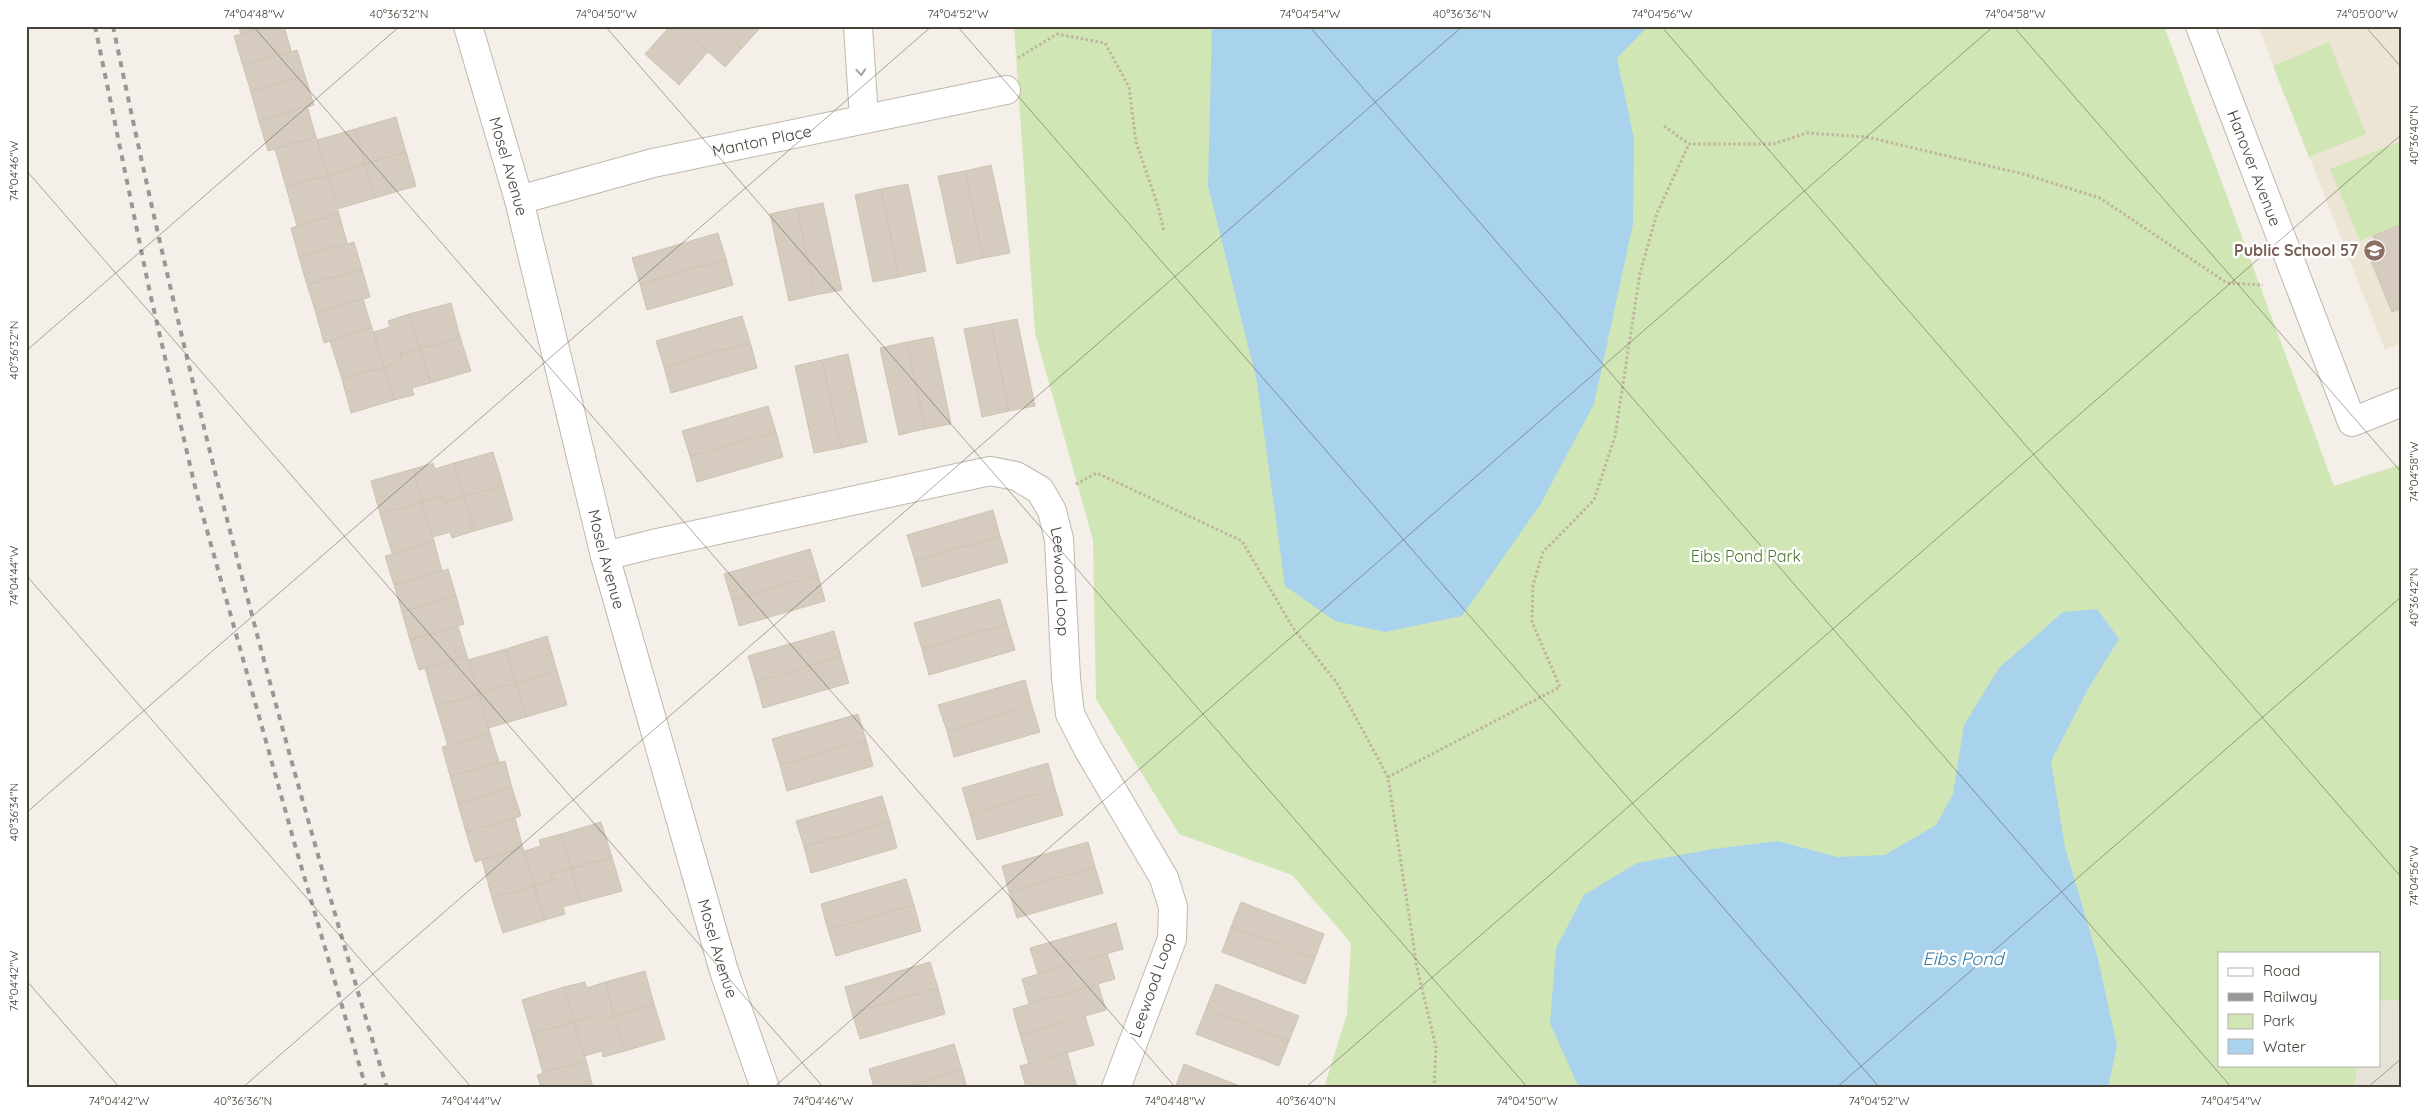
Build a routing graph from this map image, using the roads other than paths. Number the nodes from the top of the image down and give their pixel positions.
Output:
1 (468, 26) edge
2 (858, 26) edge
3 (2200, 26) edge
4 (997, 91) road end
5 (864, 118) junction
6 (519, 200) junction
7 (2402, 402) edge
8 (605, 556) junction
9 (765, 1088) edge
10 (1116, 1088) edge

1 - 6 street, Mosel Avenue
2 -> 5 street
3 - 7 street, Hanover Avenue
4 - 5 street, Manton Place
5 - 6 street, Manton Place
6 - 8 street, Mosel Avenue
8 - 9 street, Mosel Avenue
8 - 10 street, Leewood Loop

